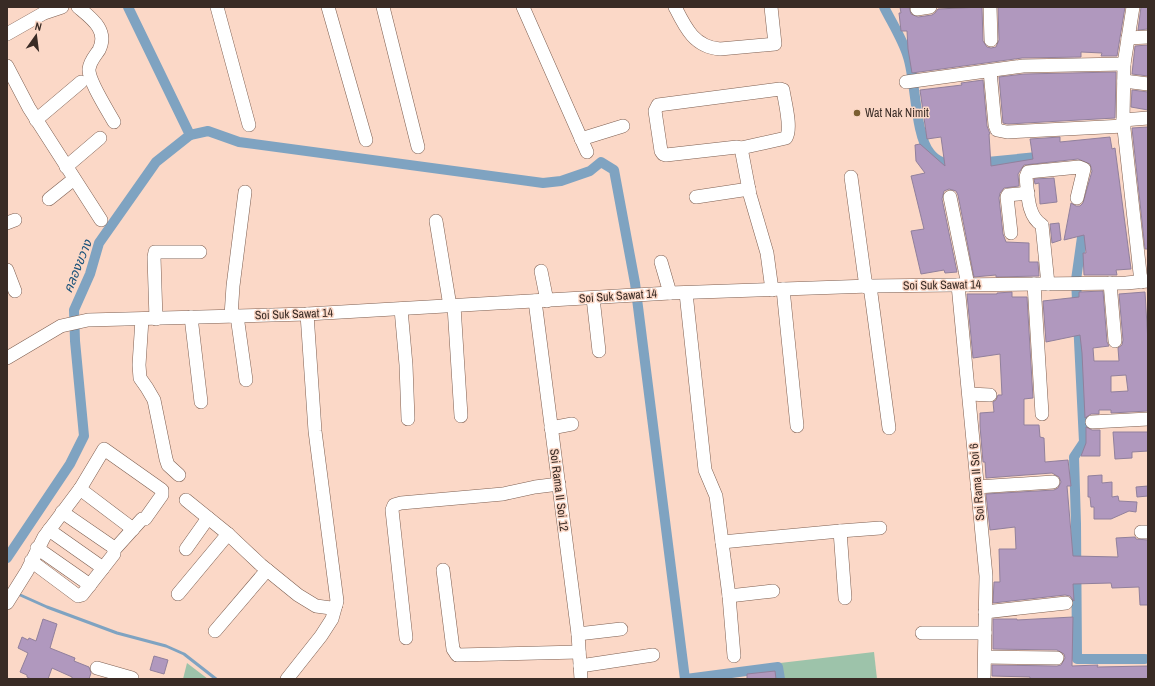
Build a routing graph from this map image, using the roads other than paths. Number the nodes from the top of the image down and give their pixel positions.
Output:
1 (62, 7) edge
2 (78, 7) edge
3 (217, 7) edge
4 (328, 7) edge
5 (383, 7) edge
6 (523, 7) edge
7 (675, 7) edge
8 (771, 7) edge
9 (990, 7) edge
10 (1133, 7) edge
11 (43, 10) edge
12 (7, 34) edge
13 (1148, 37) edge
14 (1128, 38) junction
15 (991, 40) dead end
16 (1124, 64) junction
17 (7, 66) edge
18 (990, 71) junction
19 (910, 81) dead end
20 (81, 82) dead end
21 (1124, 82) junction
22 (1148, 84) edge
23 (1148, 118) edge
24 (36, 120) junction
25 (114, 122) dead end
26 (1123, 123) junction
27 (249, 125) dead end
28 (623, 126) dead end
29 (100, 138) dead end
30 (581, 139) junction
31 (366, 140) dead end
32 (418, 147) dead end
33 (741, 148) junction
34 (587, 152) dead end
35 (66, 167) junction
36 (851, 177) dead end
37 (74, 179) junction
38 (749, 189) junction
39 (245, 192) dead end
40 (1028, 193) junction
41 (696, 197) dead end
42 (950, 197) dead end
43 (1077, 198) dead end
44 (49, 199) dead end
45 (101, 220) dead end
46 (436, 221) dead end
47 (1011, 233) dead end
48 (200, 252) dead end
49 (661, 262) dead end
50 (7, 270) edge
51 (541, 270) dead end
52 (1144, 282) edge
53 (1110, 283) junction
54 (1034, 284) junction
55 (1048, 284) junction
56 (963, 285) junction
57 (868, 287) junction
58 (777, 289) junction
59 (15, 291) dead end
60 (686, 292) junction
61 (670, 293) junction
62 (593, 298) junction
63 (541, 301) junction
64 (452, 306) junction
65 (401, 309) junction
66 (307, 314) junction
67 (234, 316) junction
68 (191, 317) junction
69 (156, 318) junction
70 (142, 319) junction
71 (1115, 341) dead end
72 (599, 351) dead end
73 (7, 358) edge
74 (246, 380) dead end
75 (968, 394) junction
76 (990, 395) dead end
77 (201, 402) dead end
78 (1042, 414) dead end
79 (461, 416) dead end
80 (408, 419) dead end
81 (1148, 419) edge
82 (1092, 422) dead end
83 (572, 424) dead end
84 (797, 426) dead end
85 (551, 428) junction
86 (889, 428) dead end
87 (179, 475) dead end
88 (1053, 482) dead end
89 (558, 484) junction
90 (977, 487) junction
91 (80, 489) junction
92 (186, 500) dead end
93 (62, 512) junction
94 (208, 518) junction
95 (880, 528) dead end
96 (133, 529) junction
97 (50, 530) junction
98 (840, 531) junction
99 (228, 534) junction
100 (722, 542) junction
101 (37, 548) junction
102 (186, 549) dead end
103 (114, 550) junction
104 (29, 566) junction
105 (103, 568) junction
106 (267, 570) junction
107 (443, 570) dead end
108 (90, 585) junction
109 (773, 591) dead end
110 (178, 594) dead end
111 (729, 596) junction
112 (845, 598) dead end
113 (7, 603) edge
114 (1066, 603) dead end
115 (336, 605) junction
116 (985, 612) junction
117 (622, 629) dead end
118 (215, 631) dead end
119 (922, 633) dead end
120 (985, 633) junction
121 (578, 634) junction
122 (406, 638) dead end
123 (579, 652) junction
124 (652, 655) dead end
125 (734, 656) dead end
126 (985, 657) junction
127 (1058, 658) dead end
128 (97, 669) edge
129 (581, 672) edge
130 (132, 678) dead end
131 (288, 679) edge
132 (984, 679) edge

1 - 11 street
2 - 25 street
3 - 27 street
4 - 31 street
5 - 32 street
6 - 30 street
7 - 8 street
9 - 15 street
10 - 14 street
11 - 12 street
13 - 14 street
14 - 16 street
16 - 18 street
16 - 21 street
17 - 24 street
18 - 19 street
18 - 26 street
20 - 24 street
21 - 22 street
21 - 26 street
23 - 26 street
24 - 35 street
26 - 52 street
28 - 30 street
29 - 35 street
30 - 34 street
33 - 33 street
33 - 38 street
35 - 37 street
36 - 57 street
37 - 44 street
37 - 45 street
38 - 41 street
38 - 58 street
39 - 67 street
40 - 43 street
40 - 47 street
40 - 55 street
42 - 56 street, Soi Rama II Soi 6
46 - 64 street
48 - 69 street
49 - 61 street
50 - 59 street
51 - 63 street, Soi Rama II Soi 12
52 - 53 street, Soi Suk Sawat 14
53 - 55 street, Soi Suk Sawat 14
53 - 71 street
54 - 55 street, Soi Suk Sawat 14
54 - 56 street, Soi Suk Sawat 14
54 - 78 street
56 - 57 street, Soi Suk Sawat 14
56 - 75 street, Soi Rama II Soi 6
57 - 58 street, Soi Suk Sawat 14
57 - 86 street
58 - 60 street, Soi Suk Sawat 14
58 - 84 street
60 - 61 street, Soi Suk Sawat 14
60 - 100 street
61 - 62 street, Soi Suk Sawat 14
62 - 63 street, Soi Suk Sawat 14
62 - 72 street
63 - 64 street, Soi Suk Sawat 14
63 - 85 street, Soi Rama II Soi 12
64 - 65 street, Soi Suk Sawat 14
64 - 79 street
65 - 66 street, Soi Suk Sawat 14
65 - 80 street
66 - 67 street, Soi Suk Sawat 14
66 - 115 street
67 - 68 street, Soi Suk Sawat 14
67 - 74 street
68 - 69 street, Soi Suk Sawat 14
68 - 77 street
69 - 70 street, Soi Suk Sawat 14
70 - 73 street, Soi Suk Sawat 14
70 - 87 street
75 - 76 street
75 - 90 street, Soi Rama II Soi 6
81 - 82 street
83 - 85 street
85 - 89 street, Soi Rama II Soi 12
88 - 90 street
89 - 121 street, Soi Rama II Soi 12
89 - 122 street
90 - 116 street, Soi Rama II Soi 6
91 - 93 street
91 - 96 street
91 - 96 street
92 - 94 street
93 - 97 street
93 - 103 street
94 - 99 street
94 - 102 street
95 - 98 street
96 - 103 street
97 - 101 street
97 - 105 street
98 - 100 street
98 - 112 street
99 - 106 street
99 - 110 street
100 - 111 street
101 - 104 street
101 - 108 street
103 - 105 street
104 - 108 street
104 - 113 street
105 - 108 street
106 - 115 street
106 - 118 street
107 - 123 street
109 - 111 street
111 - 125 street
114 - 116 street
115 - 131 street
116 - 120 street, Soi Rama II Soi 6
117 - 121 street
119 - 120 street
120 - 126 street, Soi Rama II Soi 6
121 - 123 street, Soi Rama II Soi 12
123 - 129 street, Soi Rama II Soi 12
124 - 129 street
126 - 127 street
126 - 132 street, Soi Rama II Soi 6
128 - 130 street

